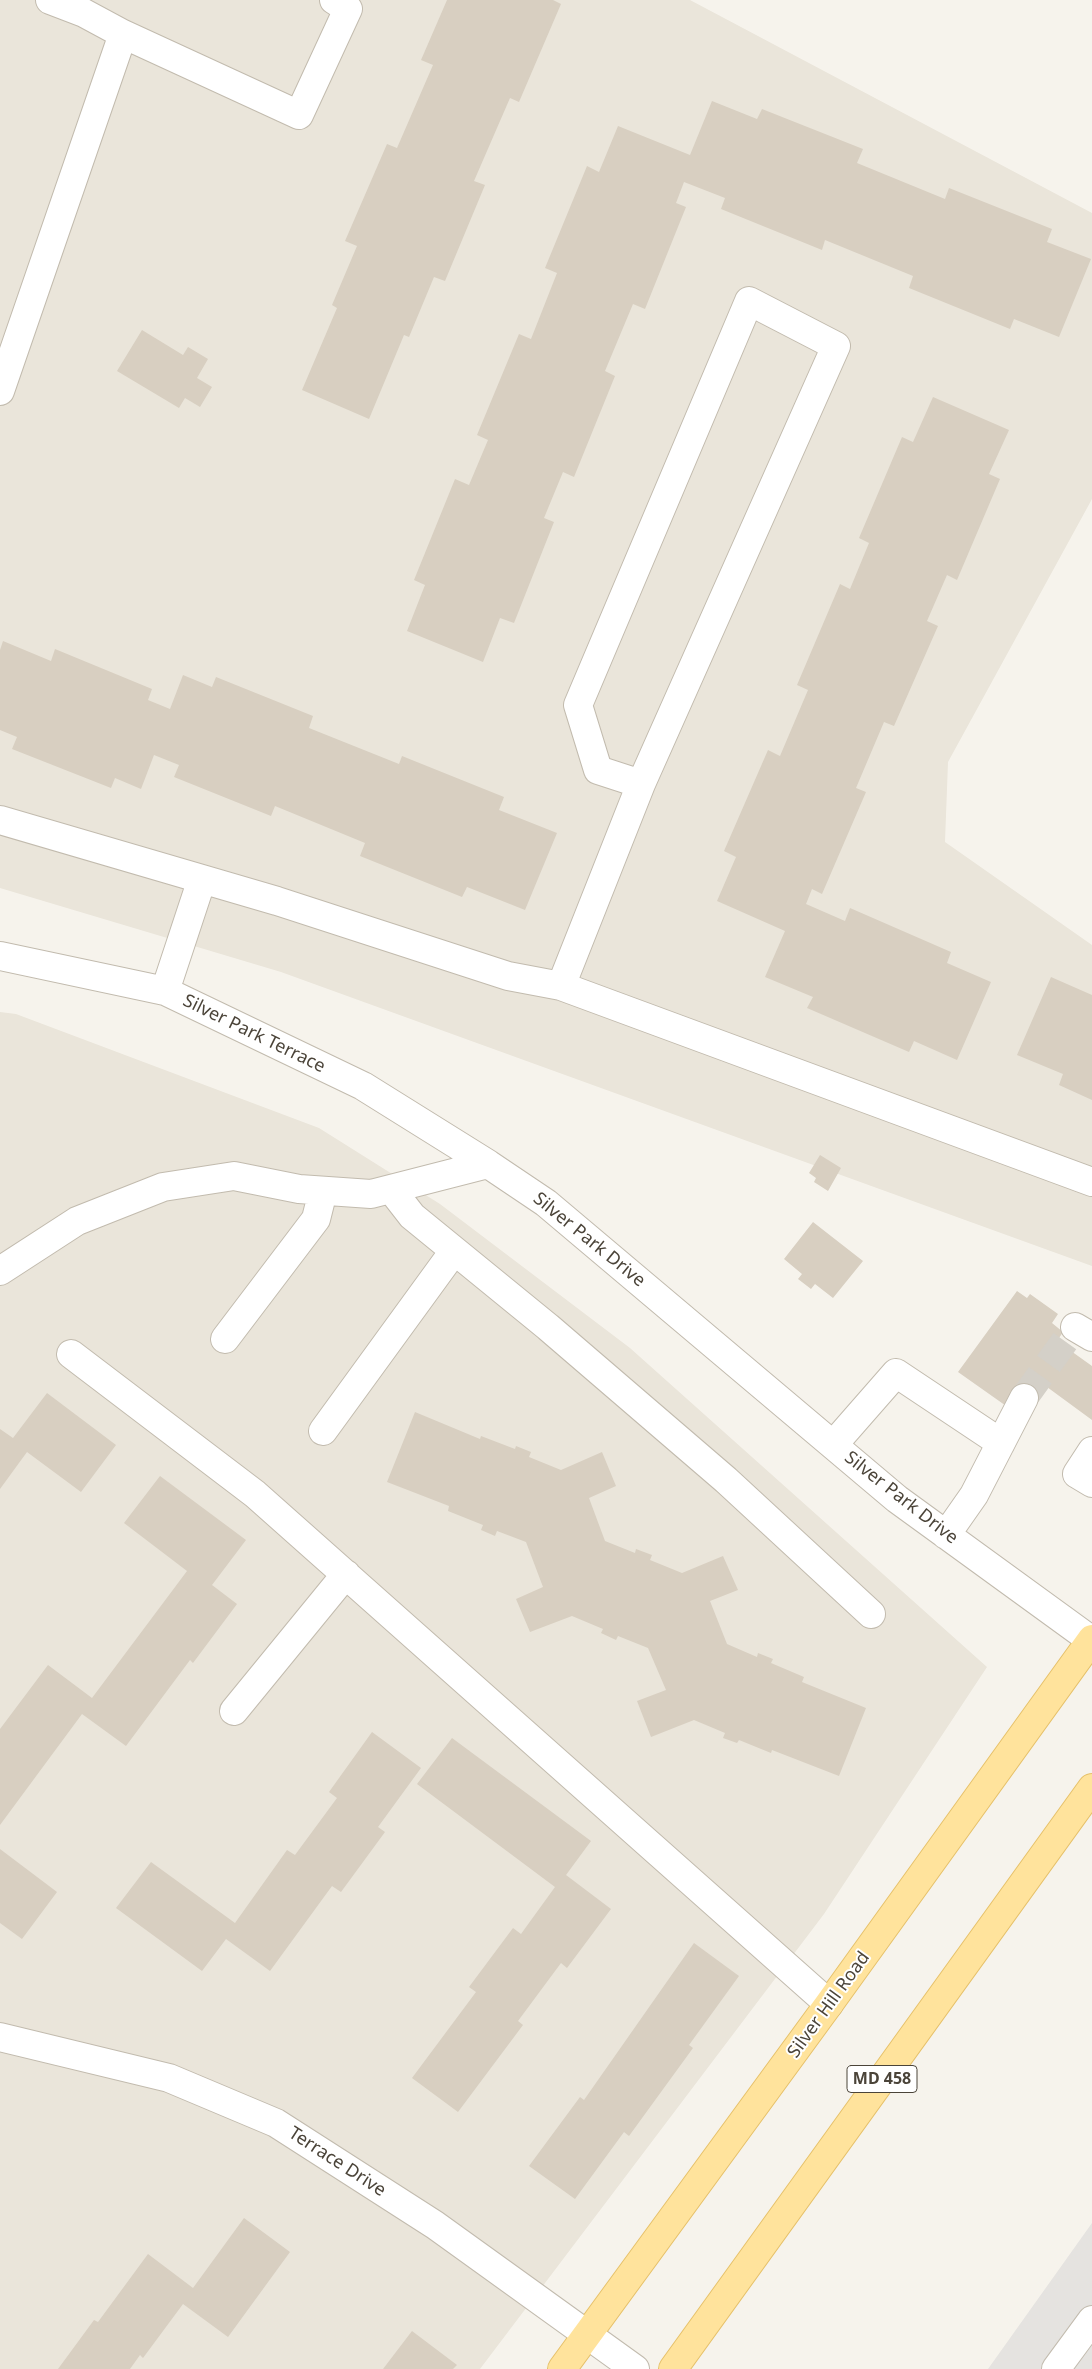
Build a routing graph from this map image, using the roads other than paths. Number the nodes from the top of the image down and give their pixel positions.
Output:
1 (50, 0) edge
2 (334, 0) edge
3 (123, 34) junction
4 (0, 391) edge
5 (641, 784) junction
6 (0, 820) edge
7 (202, 879) junction
8 (0, 956) edge
9 (561, 986) junction
10 (165, 991) junction
11 (488, 1164) junction
12 (1092, 1182) edge
13 (391, 1189) junction
14 (323, 1191) junction
15 (454, 1251) junction
16 (0, 1271) edge
17 (225, 1340) dead end
18 (70, 1354) dead end
19 (1024, 1398) tunnel mouth
20 (323, 1431) dead end
21 (1001, 1443) junction
22 (833, 1444) junction
23 (1092, 1451) edge
24 (1092, 1483) edge
25 (946, 1535) junction
26 (346, 1574) junction
27 (871, 1614) dead end
28 (1092, 1639) edge
29 (234, 1711) dead end
30 (1092, 1788) edge
31 (829, 2004) junction
32 (0, 2037) edge
33 (1092, 2320) edge
34 (589, 2336) junction
35 (562, 2369) edge
36 (636, 2369) edge
37 (673, 2369) edge
38 (1056, 2369) edge

1 - 3 street
2 - 3 street
3 - 4 street
5 - 5 street
5 - 9 street
6 - 7 street
7 - 9 street
7 - 10 street
8 - 10 street, Silver Park Terrace
9 - 12 street
10 - 11 street, Silver Park Terrace
11 - 13 street
11 - 22 street, Silver Park Drive
13 - 14 street
13 - 15 street
14 - 16 street
14 - 17 street
15 - 20 street
15 - 27 street
18 - 26 street
19 - 21 street
21 - 22 street
21 - 25 street
22 - 25 street, Silver Park Drive
23 - 24 street
25 - 28 street, Silver Park Drive
26 - 29 street
26 - 31 street
28 - 31 main road, Silver Hill Road
30 - 37 main road, MD 458
31 - 34 main road, Silver Hill Road
32 - 34 street, Terrace Drive
33 - 38 street
34 - 35 main road, Silver Hill Road
34 - 36 street, Terrace Drive

